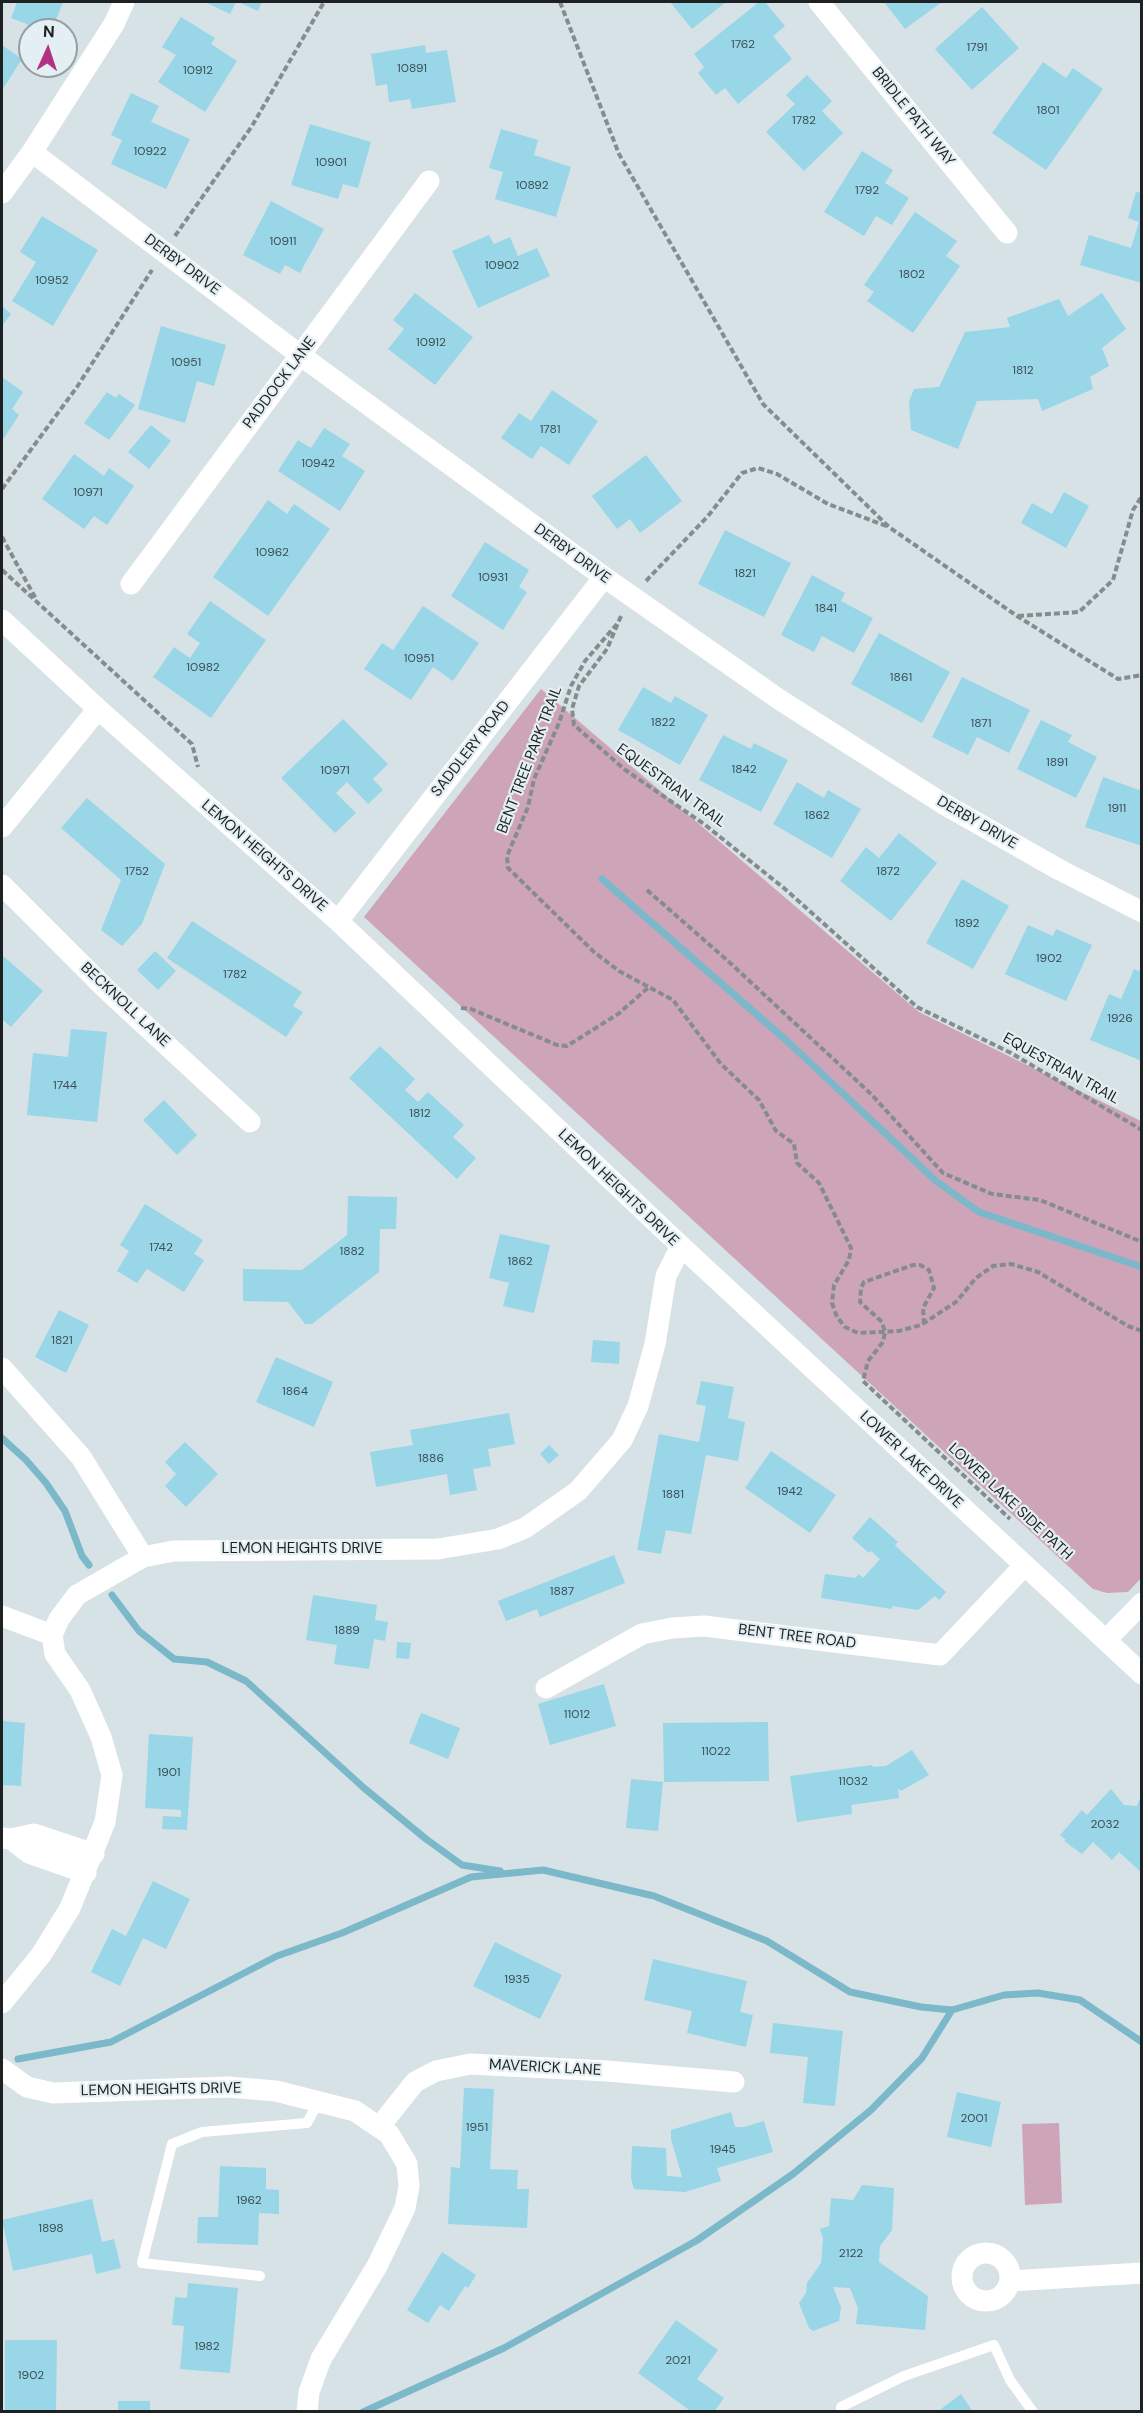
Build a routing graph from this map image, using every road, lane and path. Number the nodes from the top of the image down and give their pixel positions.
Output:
1 (124, 2) edge
2 (560, 2) edge
3 (819, 2) edge
4 (32, 152) junction
5 (429, 181) dead end
6 (2, 193) edge
7 (1007, 233) dead end
8 (300, 355) junction
9 (1142, 496) edge
10 (889, 527) junction
11 (2, 537) edge
12 (2, 570) edge
13 (604, 578) junction
14 (131, 584) dead end
15 (631, 596) junction
16 (38, 603) junction
17 (1017, 616) junction
18 (2, 620) edge
19 (617, 624) junction
20 (1142, 675) edge
21 (98, 710) junction
22 (208, 806) junction
23 (2, 827) edge
24 (2, 885) edge
25 (647, 890) dead end
26 (1142, 912) edge
27 (338, 921) junction
28 (649, 987) junction
29 (427, 1005) junction
30 (250, 1122) dead end
31 (1142, 1130) edge
32 (1142, 1242) edge
33 (681, 1246) junction
34 (924, 1324) junction
35 (1142, 1331) edge
36 (885, 1332) junction
37 (2, 1368) edge
38 (1018, 1526) dead end
39 (143, 1557) junction
40 (1024, 1566) junction
41 (1142, 1603) edge
42 (2, 1616) edge
43 (52, 1635) junction
44 (1106, 1640) junction
45 (1142, 1674) edge
46 (546, 1688) dead end
47 (6, 1839) edge
48 (90, 1863) junction
49 (2, 2003) edge
50 (6, 2081) edge
51 (734, 2082) dead end
52 (319, 2101) junction
53 (380, 2126) junction
54 (1142, 2273) edge
55 (260, 2276) dead end
56 (1010, 2281) dead end
57 (306, 2412) edge
58 (841, 2412) edge
59 (1033, 2412) edge

1 - 4 street
2 - 10 path
3 - 7 street, BRIDLE PATH WAY
4 - 6 street
4 - 8 street, DERBY DRIVE
5 - 8 street, PADDOCK LANE
8 - 13 street, DERBY DRIVE
8 - 14 street, PADDOCK LANE
9 - 17 path
10 - 15 path, EQUESTRIAN TRAIL
10 - 17 path
11 - 16 path
12 - 16 path
13 - 15 street, DERBY DRIVE
13 - 27 street, SADDLERY ROAD
15 - 19 path, EQUESTRIAN TRAIL
15 - 26 street, DERBY DRIVE
16 - 22 path
17 - 20 path
18 - 21 street, LEMON HEIGHTS DRIVE
19 - 28 path, BENT TREE PARK TRAIL
19 - 31 path, EQUESTRIAN TRAIL
21 - 22 street, LEMON HEIGHTS DRIVE
21 - 23 street
22 - 27 street, LEMON HEIGHTS DRIVE
24 - 30 street, BECKNOLL LANE
25 - 32 path
27 - 29 street, LEMON HEIGHTS DRIVE
28 - 29 path
28 - 36 path, BENT TREE PARK TRAIL
29 - 33 street, LEMON HEIGHTS DRIVE
33 - 39 street, LEMON HEIGHTS DRIVE
33 - 40 street, LOWER LAKE DRIVE
34 - 35 path, BENT TREE PARK TRAIL
34 - 36 path, BENT TREE PARK TRAIL
34 - 36 path
36 - 38 path, LOWER LAKE SIDE PATH
37 - 39 street
39 - 43 street, LEMON HEIGHTS DRIVE
40 - 44 street, LOWER LAKE DRIVE
40 - 46 street, BENT TREE ROAD
41 - 44 street
42 - 43 street
43 - 48 street
44 - 45 street, LOWER LAKE DRIVE
47 - 48 street
48 - 49 street
50 - 52 street, LEMON HEIGHTS DRIVE
51 - 53 street, MAVERICK LANE
52 - 53 street, LEMON HEIGHTS DRIVE
52 - 55 lane
53 - 57 street, LEMON HEIGHTS DRIVE
54 - 56 street
58 - 59 lane

